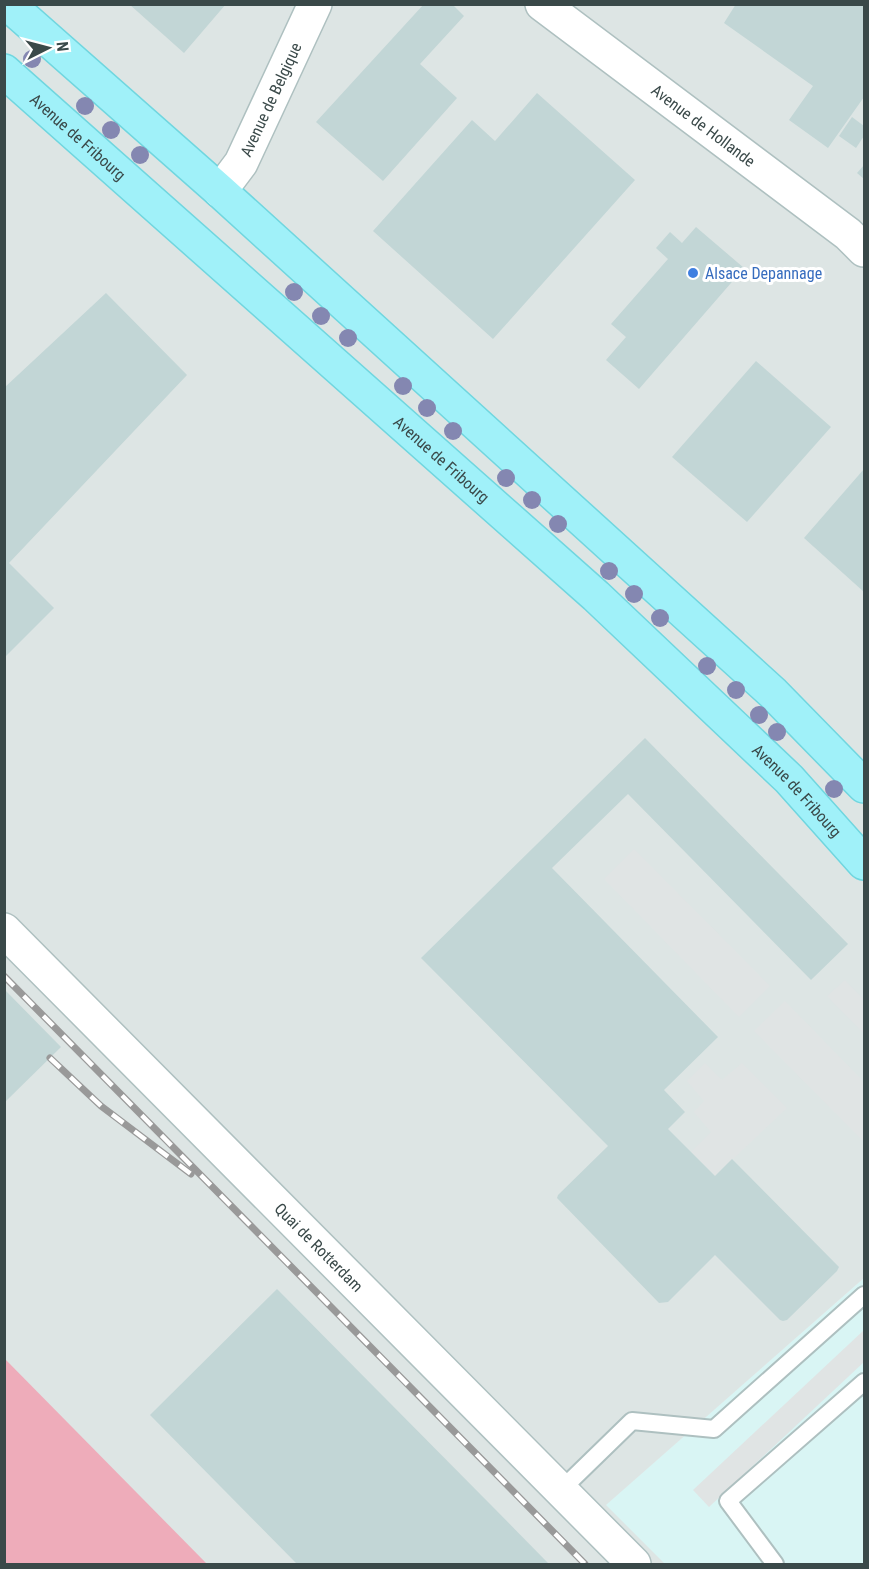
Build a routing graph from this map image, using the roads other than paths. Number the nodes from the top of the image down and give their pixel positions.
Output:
1 (8, 4) edge
2 (315, 4) edge
3 (542, 4) edge
4 (4, 71) edge
5 (220, 191) junction
6 (864, 250) edge
7 (864, 786) edge
8 (864, 863) edge
9 (4, 930) edge
10 (864, 1295) edge
11 (864, 1382) edge
12 (560, 1491) junction
13 (634, 1564) edge
14 (775, 1564) edge

1 - 5 main road
2 - 5 street, Avenue de Belgique
3 - 6 street, Avenue de Hollande
4 - 8 main road, Avenue de Fribourg
5 - 7 main road
9 - 12 street, Quai de Rotterdam
10 - 12 lane
11 - 14 lane
12 - 13 street, Quai de Rotterdam

